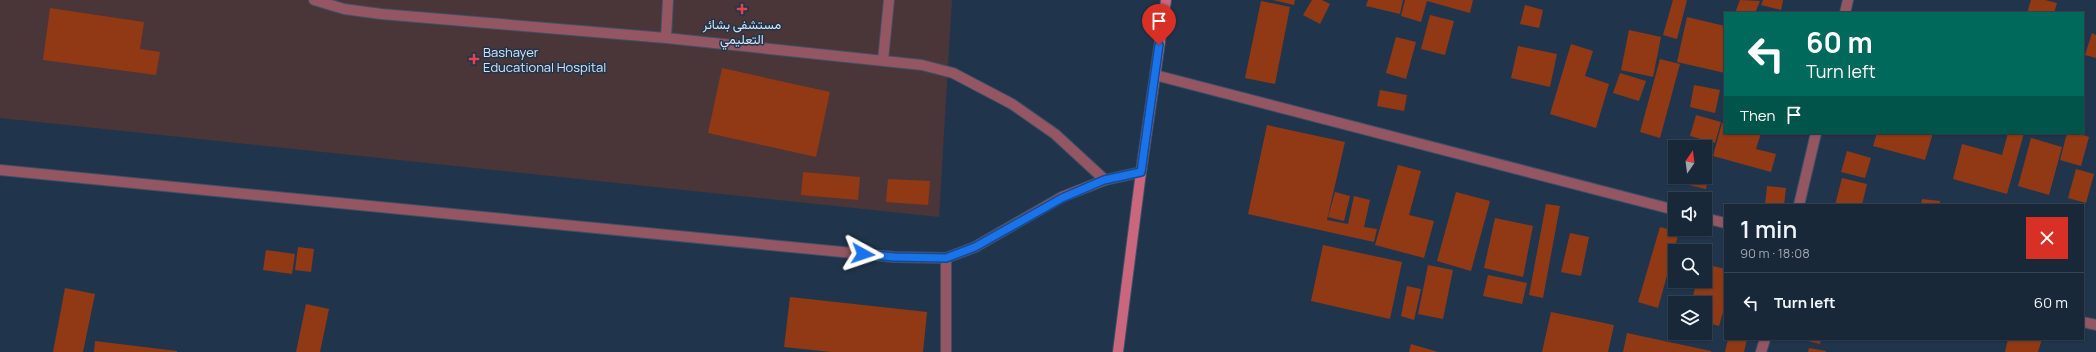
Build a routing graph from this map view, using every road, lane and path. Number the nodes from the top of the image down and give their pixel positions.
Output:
1 (314, 0) edge
2 (668, 0) edge
3 (889, 0) edge
4 (1166, 0) edge
5 (1848, 0) edge
6 (1845, 12) edge
7 (666, 38) junction
8 (883, 60) junction
9 (1155, 75) junction
10 (1816, 134) edge
11 (0, 170) edge
12 (1141, 172) junction
13 (1104, 180) junction
14 (1799, 204) edge
15 (1668, 208) edge
16 (1712, 220) edge
17 (1724, 223) edge
18 (946, 258) junction
19 (2084, 322) edge
20 (2096, 325) edge
21 (1765, 340) edge
22 (946, 352) edge
23 (1118, 352) edge
24 (1761, 352) edge

1 - 7 street
2 - 7 street
3 - 8 street
4 - 9 street
5 - 6 street
7 - 8 street
8 - 13 street
9 - 12 street
9 - 15 street
10 - 14 street
11 - 18 street
12 - 13 street
12 - 23 street
13 - 18 street
16 - 17 street
18 - 22 street
19 - 20 street
21 - 24 street

